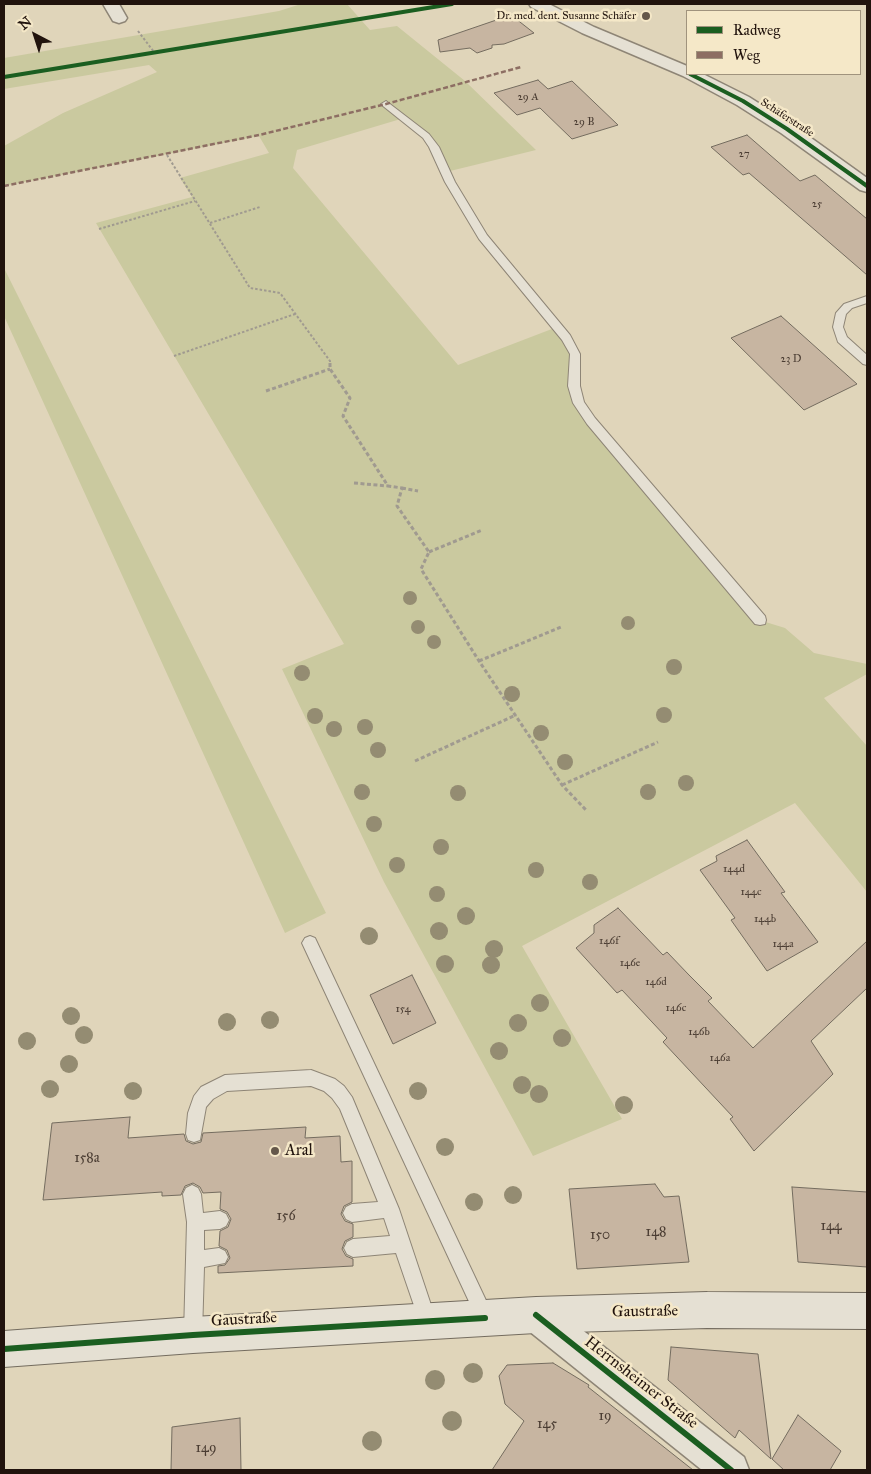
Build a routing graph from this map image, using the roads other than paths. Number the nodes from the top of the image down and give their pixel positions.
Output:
1 (537, 4) edge
2 (686, 72) edge
3 (693, 75) edge
4 (386, 104) dead end
5 (866, 183) edge
6 (867, 299) edge
7 (867, 361) edge
8 (760, 620) dead end
9 (310, 943) dead end
10 (194, 1134) dead end
11 (192, 1194) dead end
12 (390, 1209) junction
13 (352, 1213) dead end
14 (220, 1220) dead end
15 (196, 1222) junction
16 (401, 1244) junction
17 (353, 1248) dead end
18 (218, 1257) dead end
19 (196, 1259) junction
20 (867, 1311) edge
21 (536, 1315) junction
22 (485, 1318) junction
23 (428, 1321) junction
24 (193, 1335) junction
25 (4, 1349) edge
26 (731, 1470) edge

1 - 2 street, Schäferstraße
3 - 5 street, Schäferstraße
4 - 8 lane
6 - 7 lane
9 - 22 lane
10 - 12 lane
11 - 15 lane
12 - 13 lane
12 - 16 lane
14 - 15 lane
15 - 19 lane
16 - 17 lane
16 - 23 lane
18 - 19 lane
19 - 24 lane
20 - 21 main road, Gaustraße
21 - 22 main road, Gaustraße
21 - 26 street, Herrnsheimer Straße
22 - 23 main road, Gaustraße
23 - 24 main road, Gaustraße
24 - 25 main road, Gaustraße

